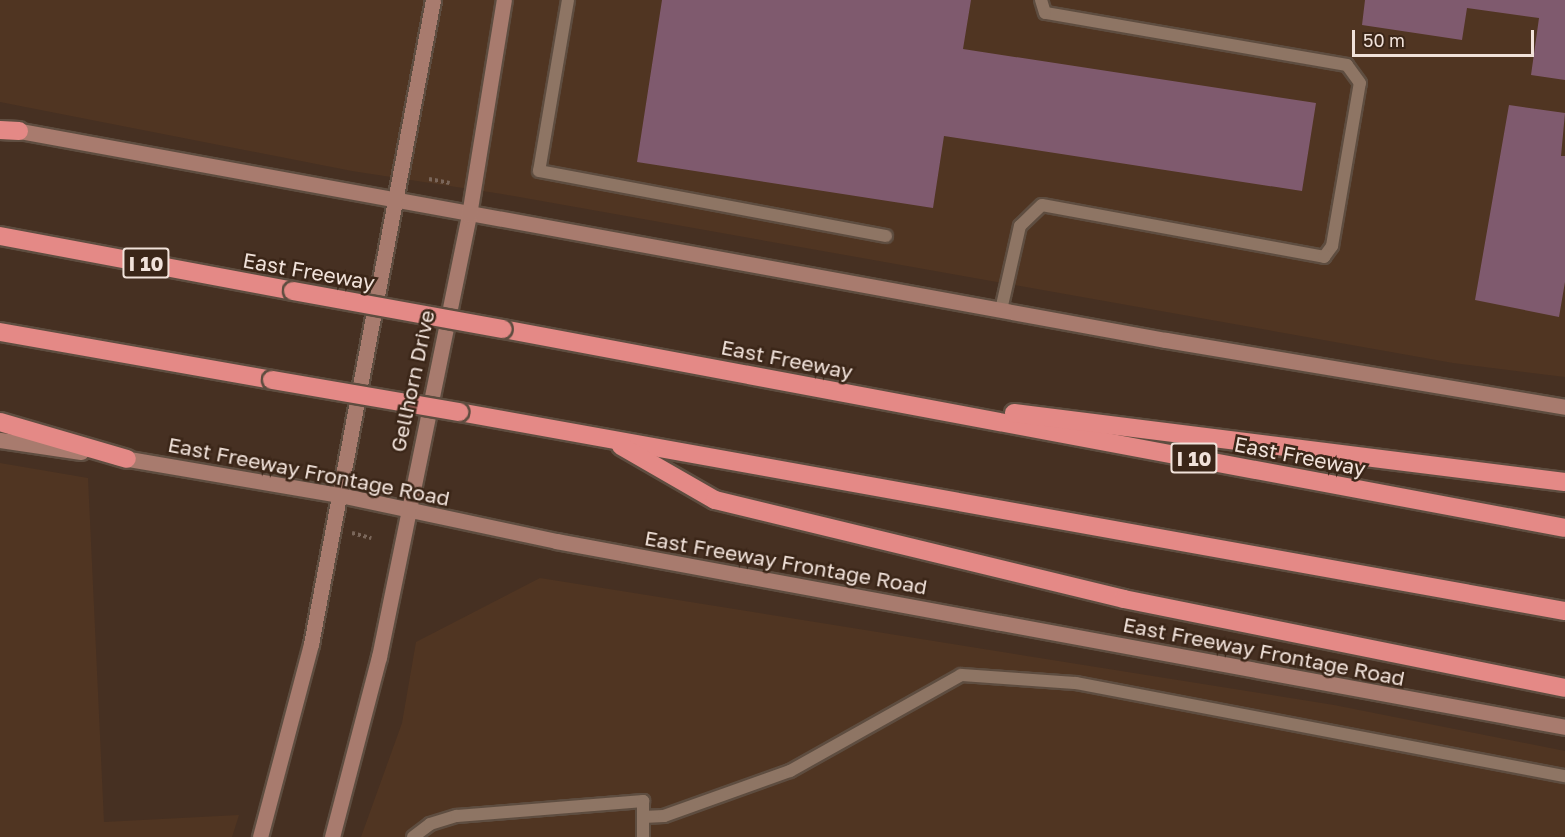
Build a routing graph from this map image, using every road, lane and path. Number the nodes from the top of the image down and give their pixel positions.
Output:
1 (433, 0) edge
2 (504, 0) edge
3 (568, 0) edge
4 (1041, 0) edge
5 (0, 129) edge
6 (19, 131) joint
7 (429, 179) dead end
8 (450, 183) dead end
9 (396, 200) junction
10 (469, 215) junction
11 (0, 236) edge
12 (886, 237) dead end
13 (1001, 310) junction
14 (0, 332) edge
15 (822, 389) junction
16 (1565, 407) edge
17 (0, 422) edge
18 (609, 439) junction
19 (0, 440) edge
20 (127, 459) junction
21 (1565, 482) edge
22 (340, 495) junction
23 (406, 510) junction
24 (1565, 528) edge
25 (352, 533) dead end
26 (371, 538) dead end
27 (1565, 613) edge
28 (1565, 688) edge
29 (1565, 727) edge
30 (1565, 776) edge
31 (643, 818) junction
32 (260, 837) edge
33 (332, 837) edge
34 (413, 837) edge
35 (643, 837) edge

1 - 9 main road
2 - 10 main road, Gellhorn Drive
3 - 12 lane
4 - 13 lane
5 - 6 highway
6 - 9 main road
7 - 8 path
9 - 10 main road
9 - 22 main road
10 - 13 main road
10 - 23 main road, Gellhorn Drive
11 - 15 highway, East Freeway / I 10, bridge
13 - 16 main road
14 - 18 highway, bridge
15 - 21 highway
15 - 24 highway, East Freeway / I 10
17 - 20 highway
18 - 27 highway
18 - 28 highway
19 - 20 main road, East Freeway Frontage Road
20 - 22 main road, East Freeway Frontage Road
22 - 23 main road, East Freeway Frontage Road
22 - 32 main road
23 - 29 main road, East Freeway Frontage Road
23 - 33 main road, Gellhorn Drive
25 - 26 path
30 - 31 lane
31 - 34 lane
31 - 35 lane

